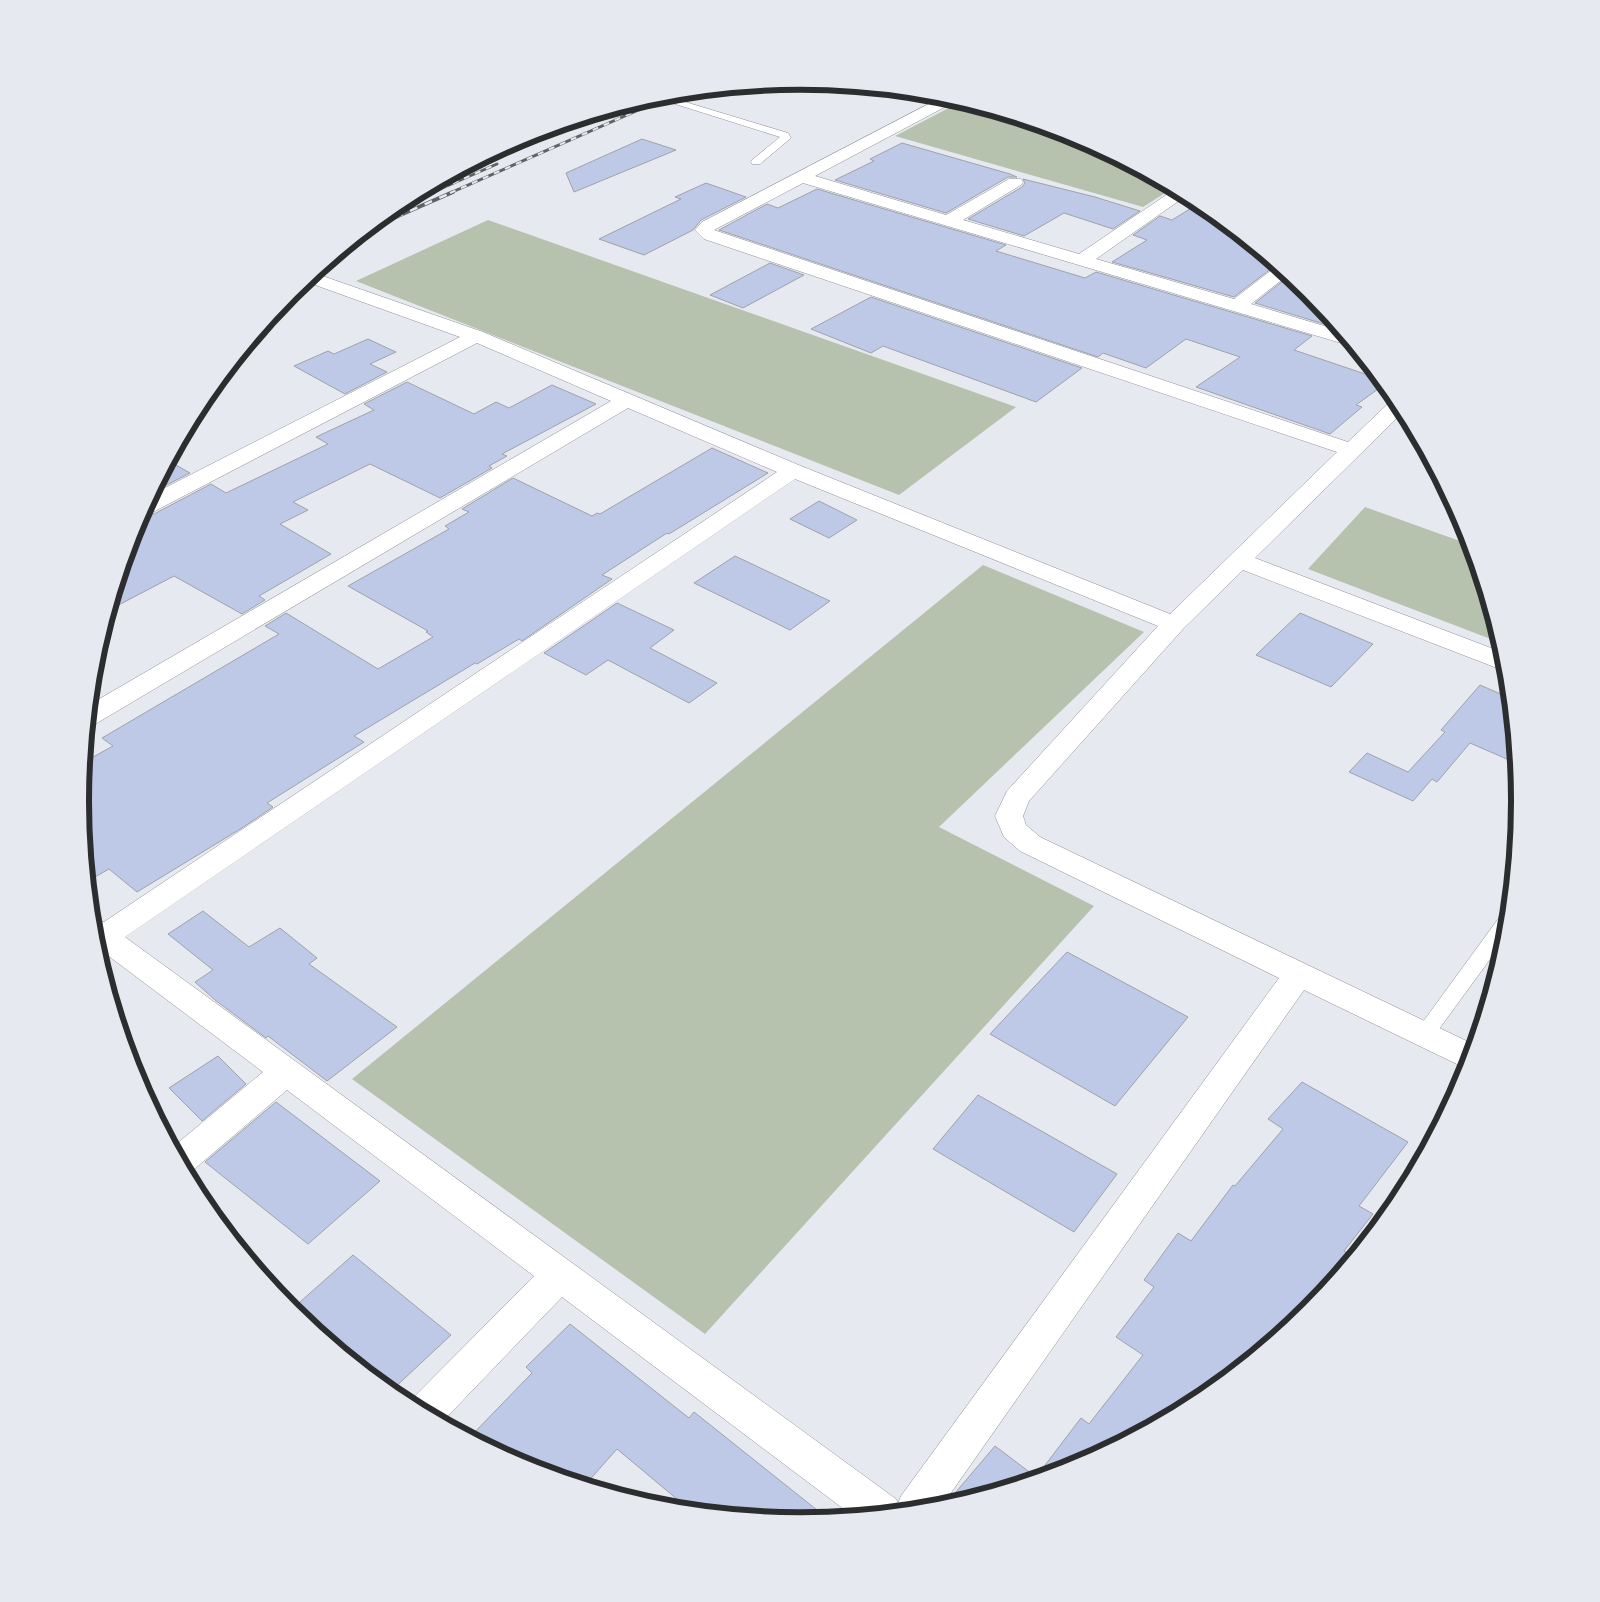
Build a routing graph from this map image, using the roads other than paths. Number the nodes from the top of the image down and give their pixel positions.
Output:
1 (673, 101) edge
2 (941, 104) edge
3 (756, 162) dead end
4 (800, 177) junction
5 (1015, 182) dead end
6 (1174, 197) edge
7 (948, 221) junction
8 (1082, 260) junction
9 (1278, 274) edge
10 (316, 280) edge
11 (1237, 306) junction
12 (476, 336) junction
13 (1338, 336) edge
14 (626, 401) junction
15 (1393, 409) edge
16 (1351, 450) junction
17 (793, 471) junction
18 (155, 502) edge
19 (1239, 560) junction
20 (1174, 624) junction
21 (1497, 660) edge
22 (94, 713) edge
23 (1499, 932) edge
24 (101, 933) edge
25 (102, 940) edge
26 (1299, 974) junction
27 (1424, 1035) junction
28 (1464, 1055) edge
29 (286, 1072) junction
30 (184, 1157) edge
31 (560, 1274) junction
32 (430, 1408) edge
33 (921, 1502) edge
34 (875, 1508) edge

1 - 3 lane
2 - 4 street
4 - 7 street
4 - 16 street
5 - 7 street
6 - 8 street
7 - 8 street
8 - 11 street
9 - 11 street
10 - 12 street
11 - 13 street
12 - 14 street
12 - 18 street
14 - 17 street
14 - 22 street
15 - 16 street
16 - 19 street
17 - 20 street
17 - 24 street
19 - 20 street
19 - 21 street
20 - 26 street
23 - 27 lane
25 - 29 street
26 - 27 street
26 - 33 street
27 - 28 street
29 - 30 street
29 - 31 street
31 - 32 street
31 - 34 street

